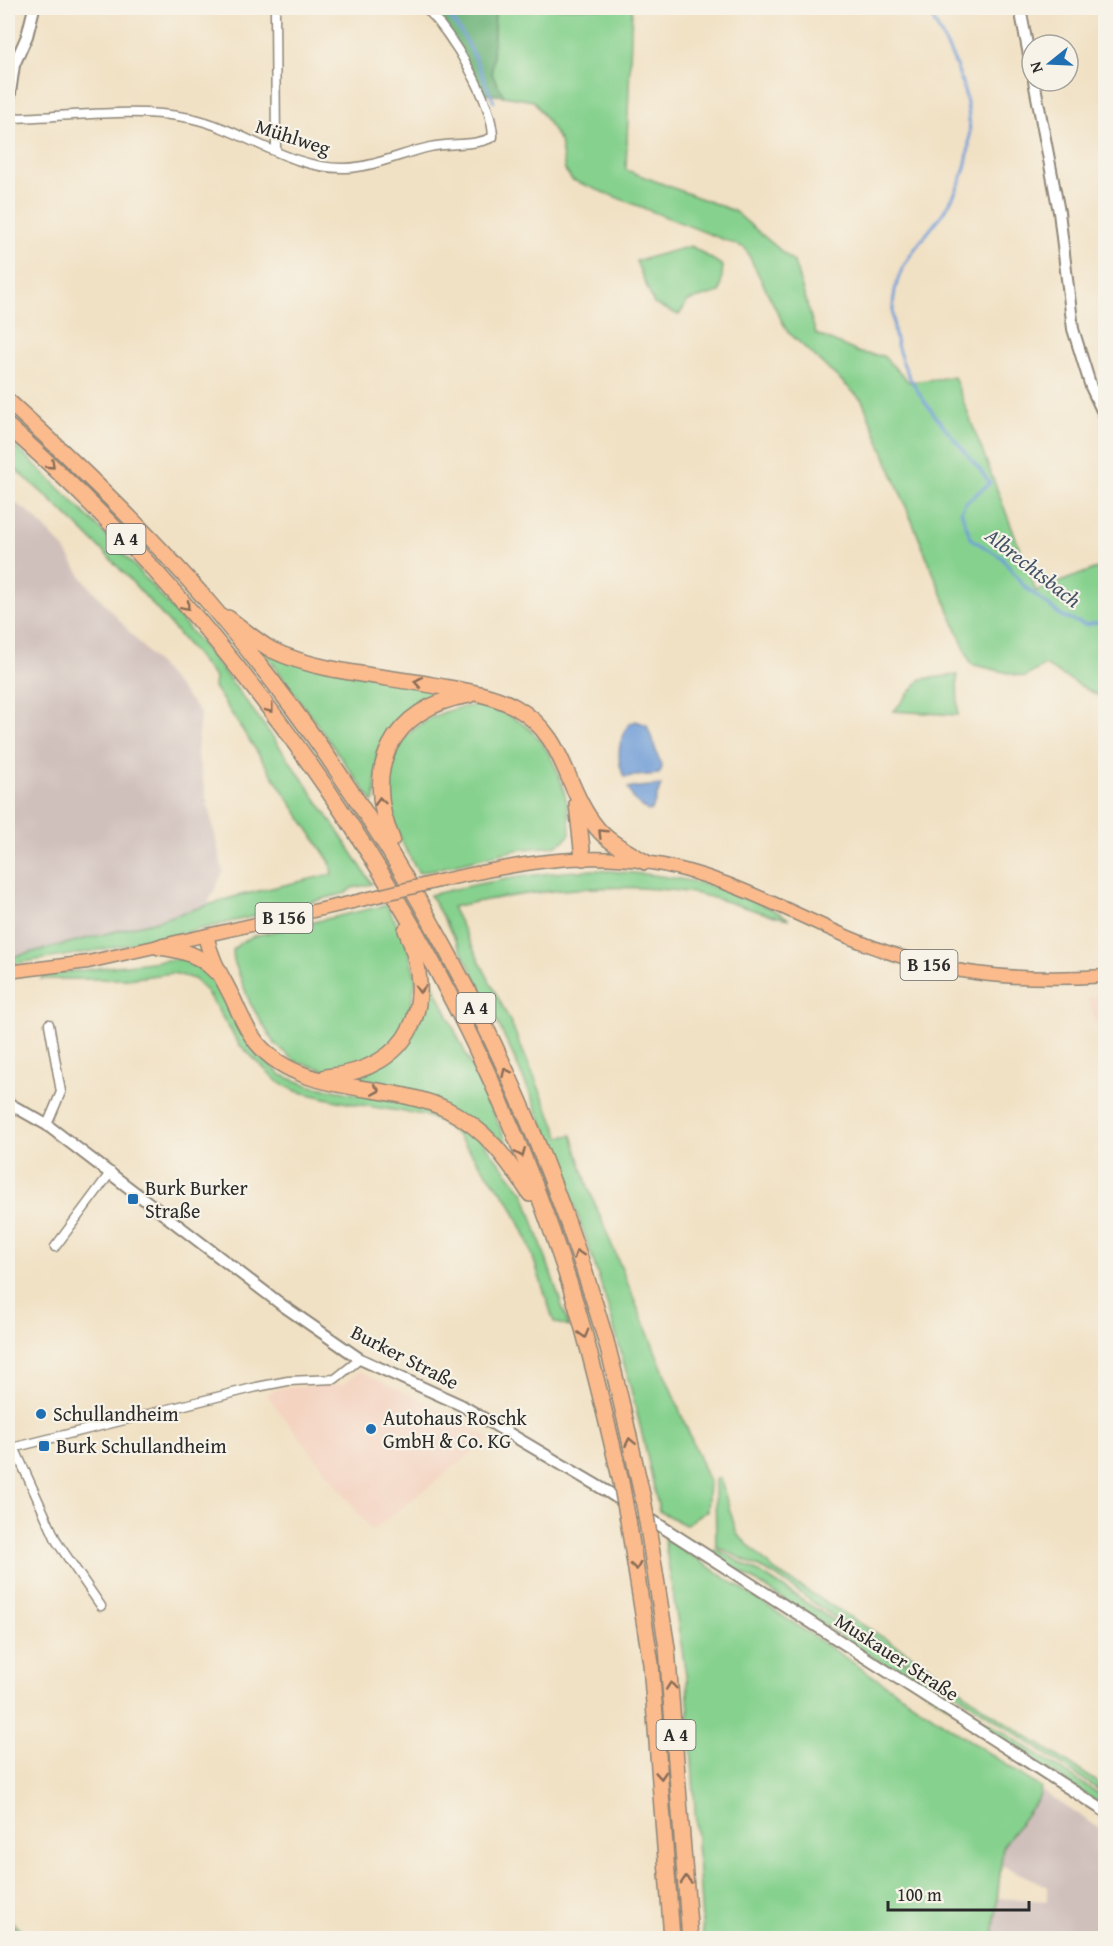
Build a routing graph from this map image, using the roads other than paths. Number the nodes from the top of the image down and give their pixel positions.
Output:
1 (34, 8) edge
2 (275, 8) edge
3 (426, 8) edge
4 (1020, 8) edge
5 (1025, 33) edge
6 (11, 64) edge
7 (1036, 93) edge
8 (8, 107) edge
9 (8, 118) edge
10 (276, 149) dead end
11 (8, 401) edge
12 (1106, 419) edge
13 (8, 426) edge
14 (209, 603) junction
15 (476, 694) junction
16 (575, 789) junction
17 (583, 858) junction
18 (645, 862) junction
19 (382, 875) junction
20 (416, 894) junction
21 (211, 935) junction
22 (159, 947) junction
23 (8, 972) edge
24 (217, 973) junction
25 (1106, 975) edge
26 (231, 996) junction
27 (49, 1024) dead end
28 (319, 1077) junction
29 (8, 1102) edge
30 (47, 1125) junction
31 (111, 1172) junction
32 (546, 1219) junction
33 (55, 1247) dead end
34 (360, 1359) junction
35 (10, 1448) edge
36 (670, 1530) joint
37 (101, 1606) dead end
38 (1106, 1812) edge
39 (672, 1938) edge
40 (690, 1938) edge

1 - 6 street
2 - 10 street
3 - 9 street, Mühlweg
4 - 5 street
6 - 8 street
7 - 12 street
11 - 14 highway, A 4
13 -> 19 highway, A 4
15 -> 14 highway
14 - 20 highway, A 4
15 - 16 highway
20 -> 15 highway
16 - 17 highway
18 -> 16 highway
17 - 18 main road, B 156
17 - 21 main road, B 156, bridge
18 - 25 main road, B 156
19 -> 28 highway
19 -> 32 highway, A 4
40 -> 20 highway, A 4, bridge
21 - 22 main road, B 156
21 - 24 highway
21 - 26 highway
22 - 23 main road, B 156
22 - 24 highway
24 - 26 highway
26 - 28 highway
27 - 30 street
28 -> 32 highway
29 - 30 street, Burker Straße
30 - 31 street, Burker Straße
31 - 33 street
31 - 34 street, Burker Straße
32 -> 39 highway, A 4, bridge
34 - 35 street
34 - 36 street, Burker Straße
35 - 37 street
36 - 38 street, Muskauer Straße

